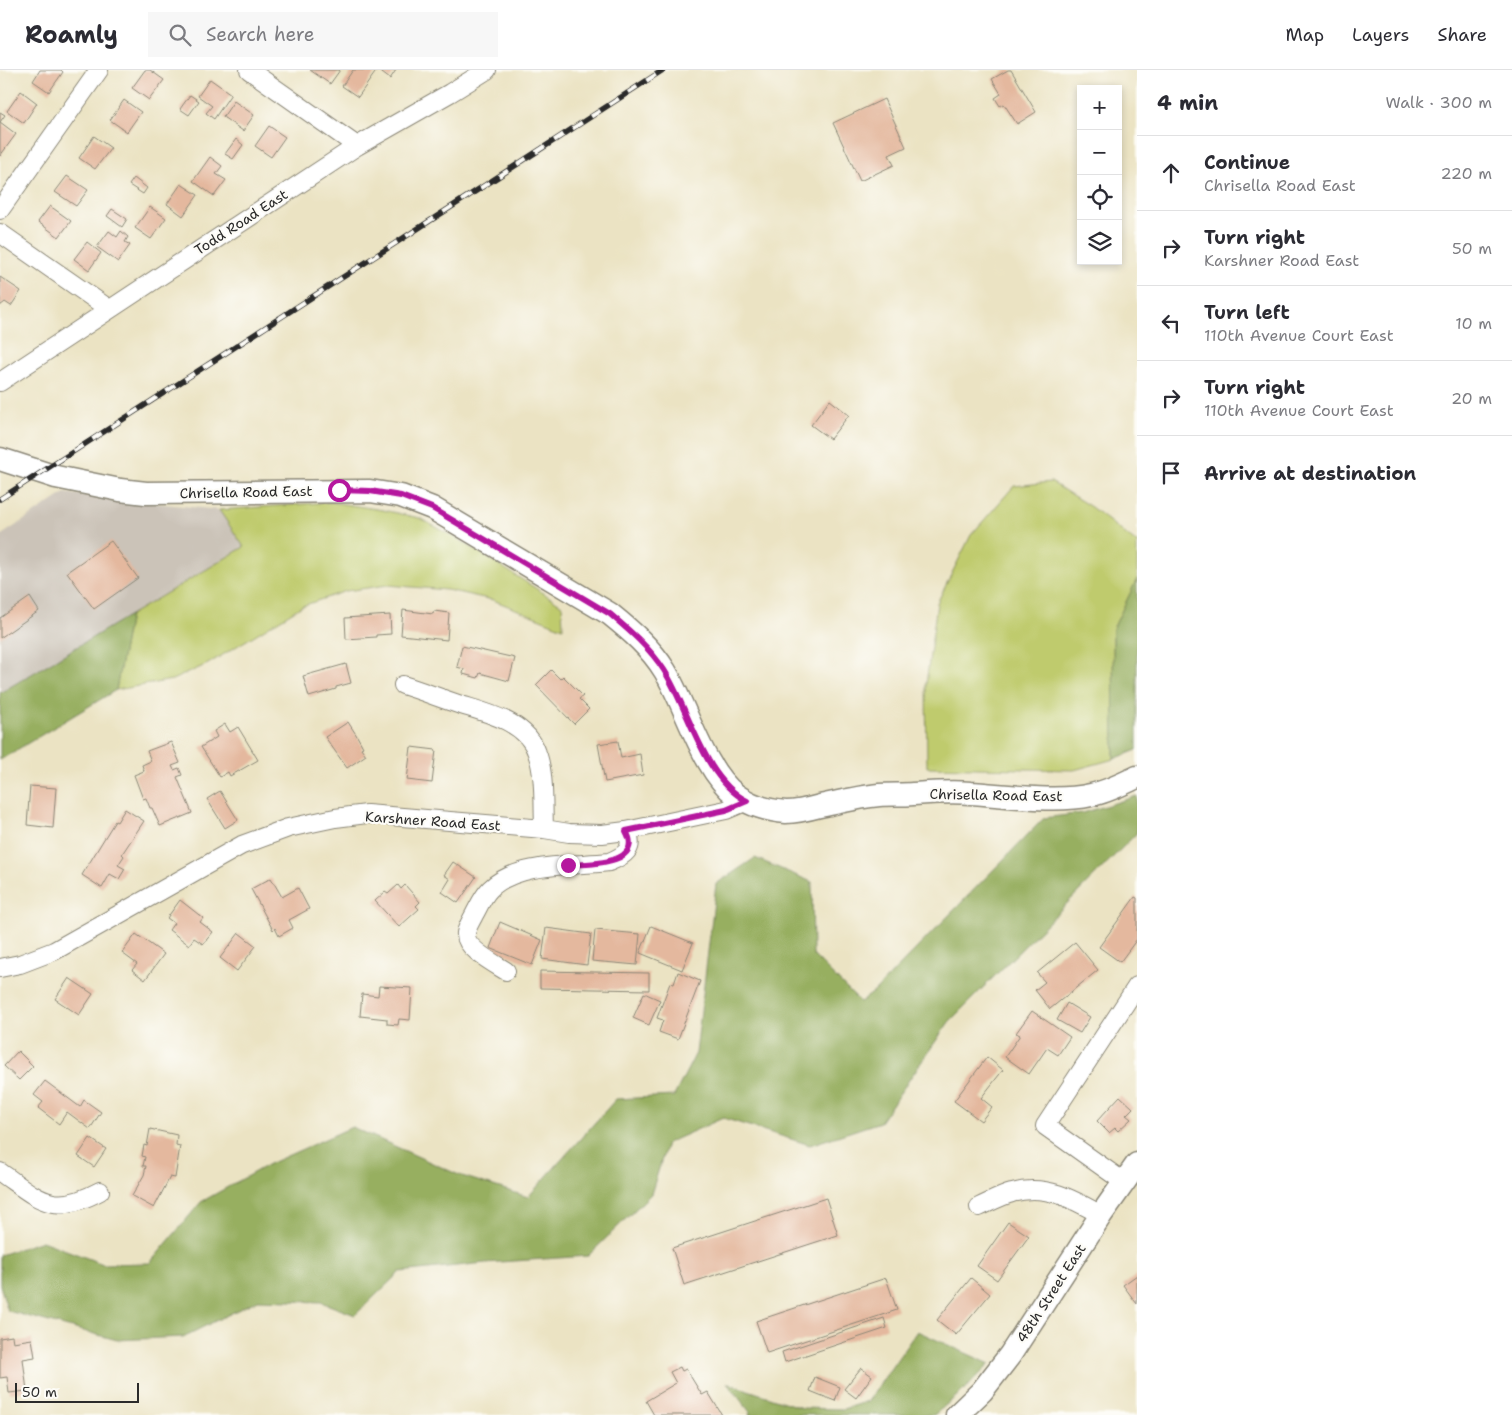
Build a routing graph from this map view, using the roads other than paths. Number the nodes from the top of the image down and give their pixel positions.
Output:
1 (98, 70) edge
2 (249, 70) edge
3 (487, 70) edge
4 (357, 146) junction
5 (0, 210) edge
6 (0, 233) edge
7 (110, 309) junction
8 (0, 382) edge
9 (0, 459) edge
10 (403, 685) dead end
11 (1137, 778) edge
12 (747, 801) junction
13 (544, 829) junction
14 (626, 831) junction
15 (0, 968) edge
16 (506, 972) dead end
17 (1137, 986) edge
18 (1137, 1164) edge
19 (0, 1172) edge
20 (1124, 1182) junction
21 (100, 1192) dead end
22 (980, 1207) dead end
23 (1101, 1215) junction
24 (957, 1415) edge

1 - 5 street
2 - 4 street
3 - 4 street, Todd Road East
4 - 7 street, Todd Road East
6 - 7 street
7 - 8 street, Todd Road East
9 - 12 street, Chrisella Road East
10 - 13 street
11 - 12 street, Chrisella Road East
12 - 14 street, Karshner Road East
13 - 14 street, Karshner Road East
13 - 15 street, Karshner Road East
14 - 16 street
17 - 20 street
18 - 20 street, 48th Street East
19 - 21 street
20 - 23 street, 48th Street East
22 - 23 street
23 - 24 street, 48th Street East

